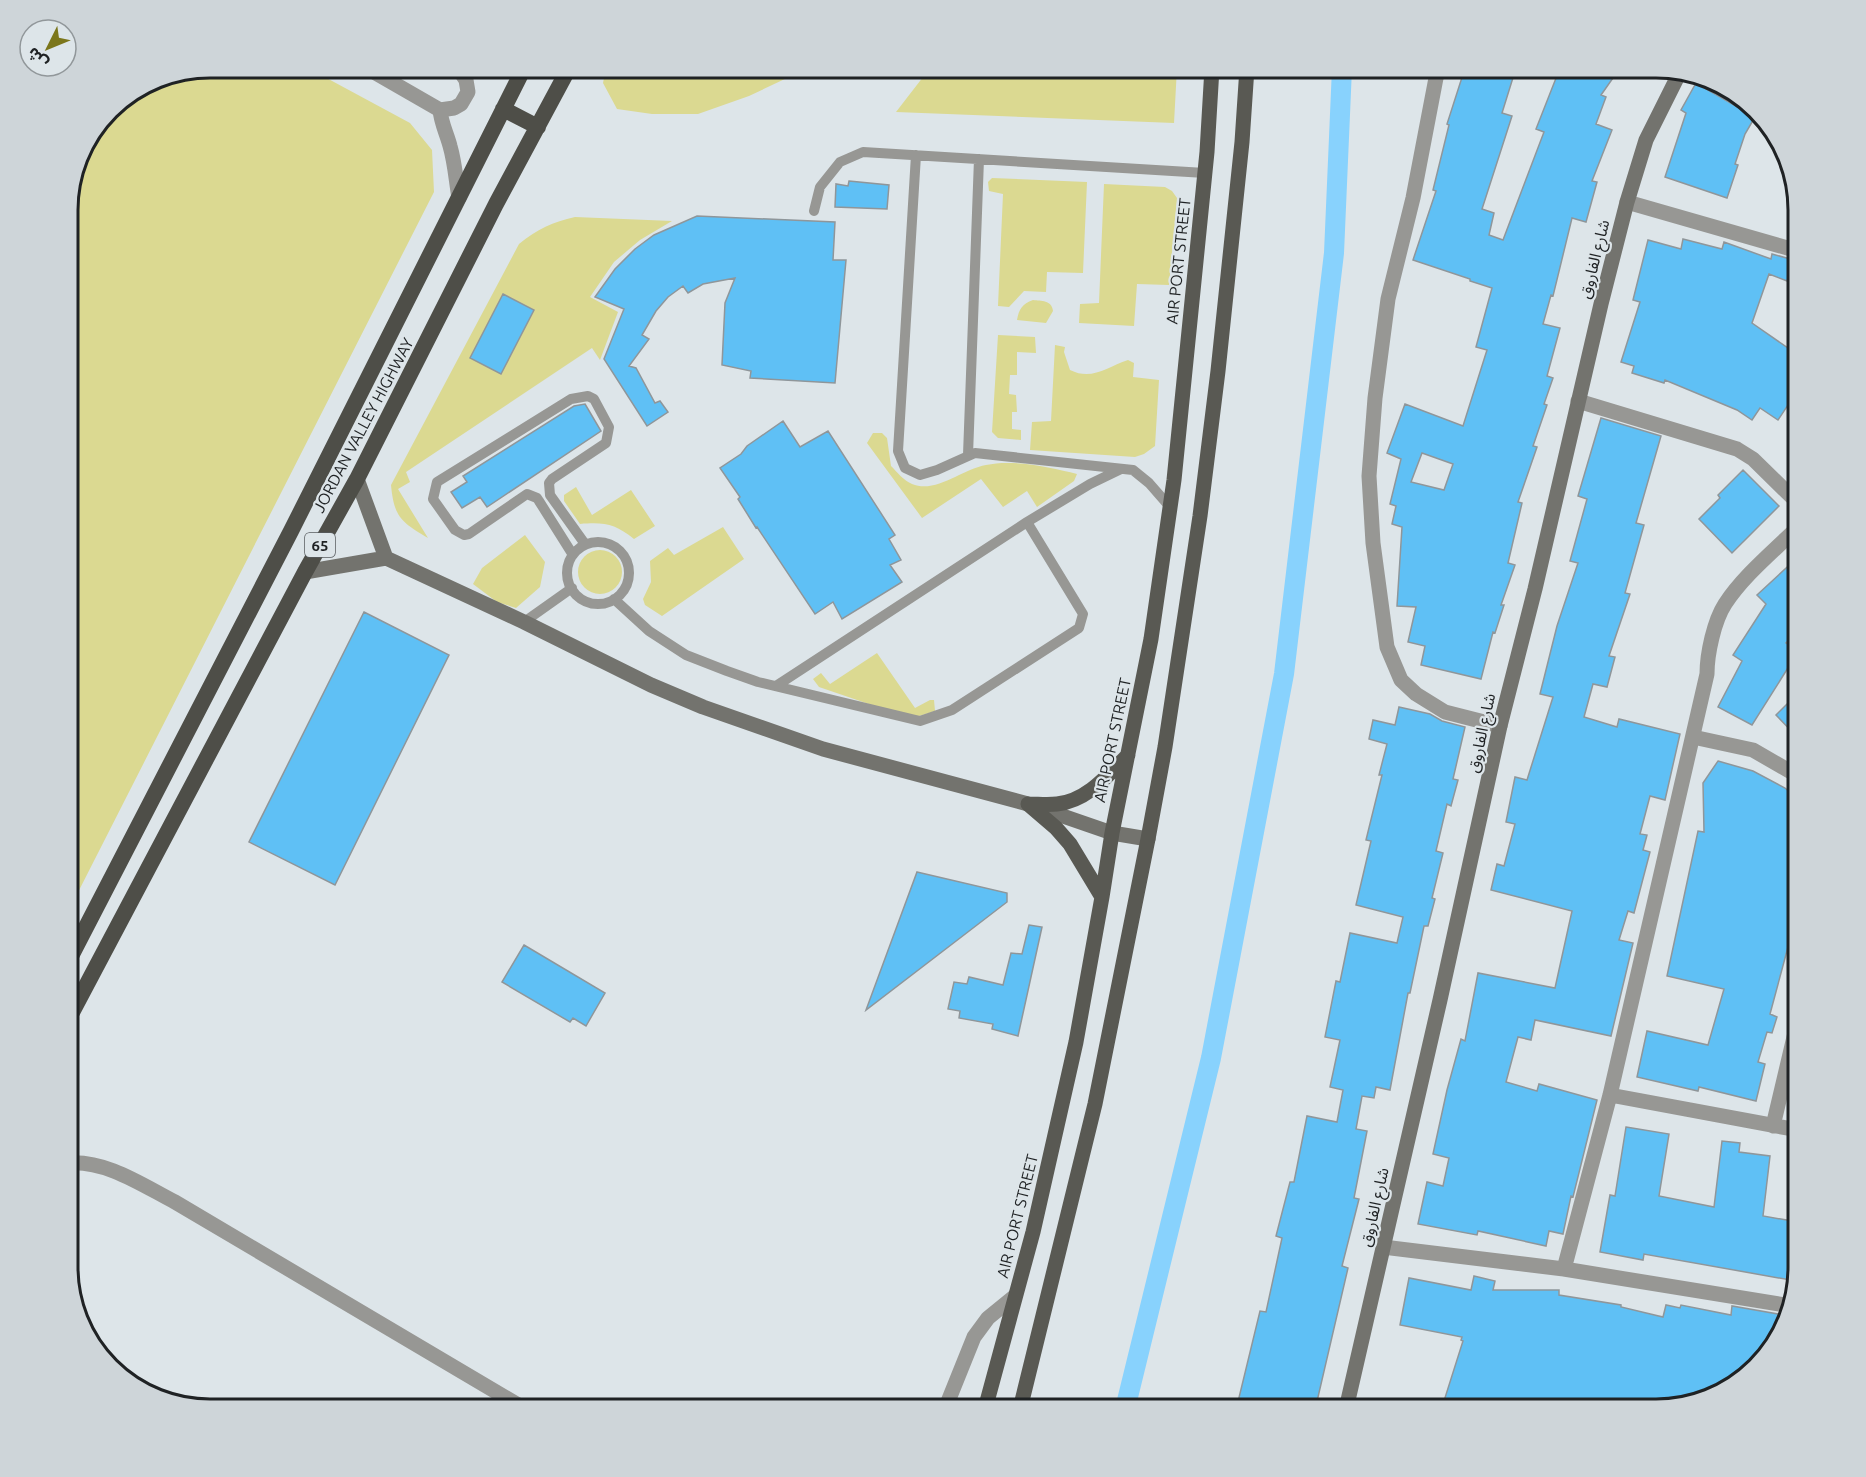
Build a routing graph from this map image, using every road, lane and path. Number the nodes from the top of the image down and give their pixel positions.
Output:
1 (384, 78) edge
2 (464, 78) edge
3 (519, 78) edge
4 (564, 78) edge
5 (1211, 78) edge
6 (1246, 78) edge
7 (1436, 78) edge
8 (1676, 80) edge
9 (503, 109) junction
10 (440, 110) junction
11 (538, 127) junction
12 (916, 155) junction
13 (979, 159) junction
14 (1205, 173) junction
15 (459, 198) junction
16 (1627, 202) junction
17 (814, 211) dead end
18 (1788, 248) edge
19 (1578, 401) junction
20 (968, 455) junction
21 (1121, 469) junction
22 (357, 479) junction
23 (1788, 493) edge
24 (1170, 507) junction
25 (1027, 522) junction
26 (1788, 536) edge
27 (585, 544) junction
28 (573, 555) junction
29 (386, 558) junction
30 (305, 572) junction
31 (572, 588) junction
32 (615, 599) junction
33 (524, 622) junction
34 (776, 686) junction
35 (1500, 726) junction
36 (1693, 737) junction
37 (1128, 755) junction
38 (1788, 770) edge
39 (1028, 804) junction
40 (1112, 833) junction
41 (1148, 839) junction
42 (1102, 897) junction
43 (78, 943) edge
44 (78, 997) edge
45 (1788, 1062) edge
46 (1610, 1095) junction
47 (1773, 1126) junction
48 (1788, 1128) edge
49 (78, 1162) edge
50 (1383, 1247) junction
51 (1564, 1269) junction
52 (1015, 1296) junction
53 (1782, 1305) edge
54 (506, 1399) edge
55 (949, 1399) edge
56 (988, 1399) edge
57 (1023, 1399) edge
58 (1348, 1399) edge

1 - 10 street
2 - 10 street
3 - 9 highway, JORDAN VALLEY HIGHWAY / 65
4 - 11 highway, JORDAN VALLEY HIGHWAY / 65
5 - 14 main road, AIR PORT STREET
6 - 41 main road
7 - 35 street
8 - 16 main road, شارع الفاروق
9 - 11 highway
9 - 15 highway, JORDAN VALLEY HIGHWAY / 65
10 - 15 street
11 - 22 highway, JORDAN VALLEY HIGHWAY / 65
12 - 13 lane
12 - 17 lane
12 - 20 lane
13 - 14 lane
13 - 20 lane
14 - 24 main road, AIR PORT STREET
15 - 43 highway, JORDAN VALLEY HIGHWAY / 65
16 - 18 street
16 - 19 main road, شارع الفاروق
19 - 23 street
19 - 35 main road, شارع الفاروق
20 - 21 lane
21 - 24 lane
21 - 25 lane
22 - 29 main road
22 - 30 highway, JORDAN VALLEY HIGHWAY / 65
24 - 37 main road, AIR PORT STREET
25 - 34 lane
25 - 34 lane
26 - 36 street
27 - 28 lane
27 - 28 lane
27 - 32 lane
28 - 31 lane
29 - 30 main road
29 - 33 main road
30 - 44 highway, JORDAN VALLEY HIGHWAY / 65
31 - 32 lane
31 - 33 lane
32 - 34 lane
33 - 39 main road
35 - 50 main road, شارع الفاروق
36 - 38 street
36 - 46 street
37 - 39 main road
37 - 40 main road, AIR PORT STREET
39 - 40 main road
39 - 42 main road
40 - 41 main road
40 - 42 main road, AIR PORT STREET
41 - 57 main road
42 - 52 main road, AIR PORT STREET
45 - 47 street
46 - 47 street
46 - 51 street
47 - 48 street
49 - 54 street
50 - 51 street
50 - 58 main road, شارع الفاروق
51 - 53 street
52 - 55 street
52 - 56 main road, AIR PORT STREET

